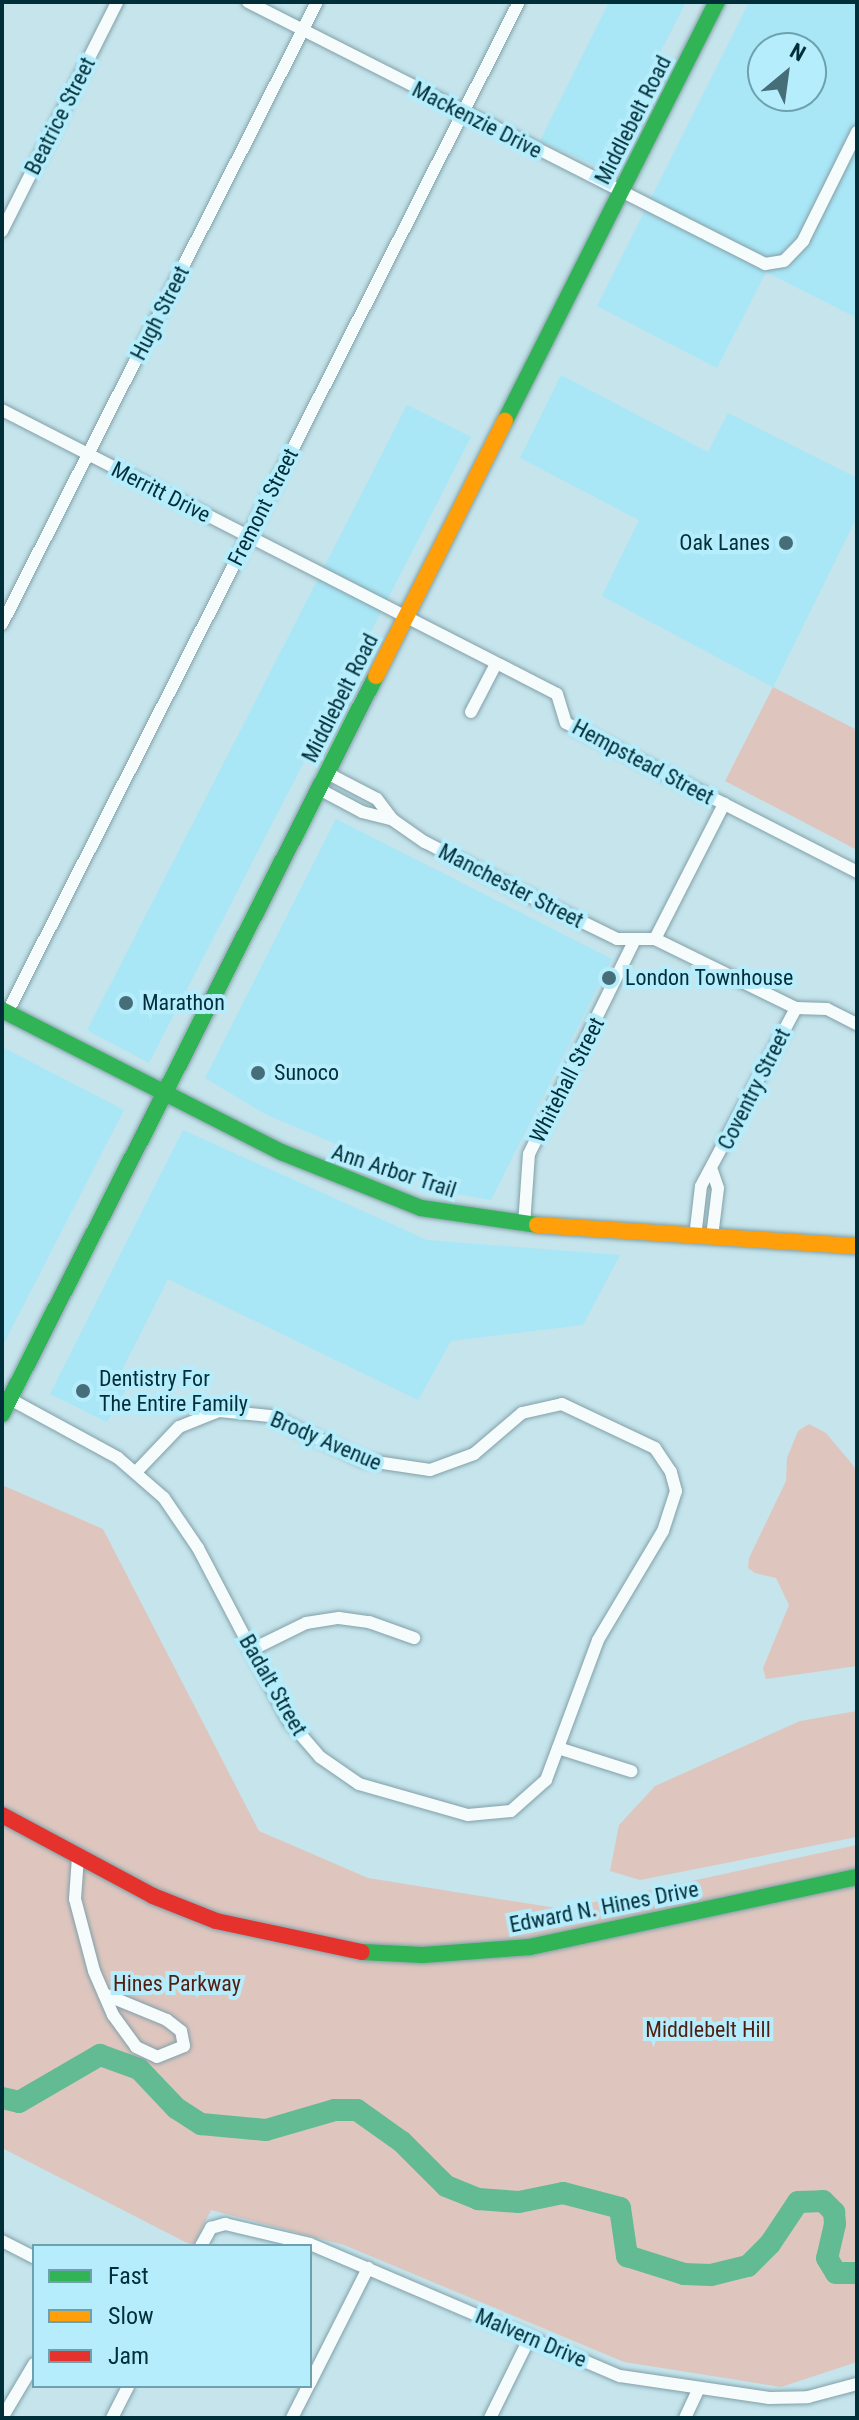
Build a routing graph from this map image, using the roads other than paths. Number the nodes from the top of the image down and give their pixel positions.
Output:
1 (117, 2) edge
2 (248, 2) edge
3 (317, 2) edge
4 (519, 2) edge
5 (717, 2) edge
6 (303, 30) junction
7 (463, 113) junction
8 (857, 132) edge
9 (620, 194) junction
10 (2, 231) edge
11 (2, 410) edge
12 (88, 455) junction
13 (248, 537) junction
14 (406, 618) junction
15 (2, 624) edge
16 (496, 664) junction
17 (471, 712) dead end
18 (327, 773) junction
19 (319, 789) junction
20 (724, 804) junction
21 (393, 820) junction
22 (857, 872) edge
23 (655, 939) junction
24 (634, 942) junction
25 (796, 1008) junction
26 (5, 1011) edge
27 (857, 1024) edge
28 (165, 1095) junction
29 (524, 1225) junction
30 (704, 1237) junction
31 (857, 1246) edge
32 (6, 1407) edge
33 (136, 1472) junction
34 (414, 1638) dead end
35 (251, 1650) junction
36 (558, 1748) junction
37 (631, 1771) dead end
38 (2, 1815) edge
39 (78, 1857) junction
40 (857, 1877) edge
41 (104, 1994) junction
42 (2, 2241) edge
43 (202, 2244) edge
44 (310, 2244) edge
45 (312, 2245) edge
46 (32, 2256) edge
47 (368, 2268) junction
48 (530, 2337) junction
49 (32, 2367) edge
50 (312, 2378) edge
51 (857, 2384) edge
52 (127, 2388) edge
53 (307, 2388) edge
54 (699, 2388) junction
55 (2, 2418) edge
56 (112, 2418) edge
57 (292, 2418) edge
58 (490, 2418) edge
59 (685, 2418) edge

1 - 10 street, Beatrice Street
2 - 6 street, Mackenzie Drive
3 - 6 street, Hugh Street
4 - 7 street, Fremont Street
5 - 9 street, Middlebelt Road
6 - 7 street, Mackenzie Drive
6 - 12 street, Hugh Street
7 - 9 street, Mackenzie Drive
7 - 13 street, Fremont Street
8 - 9 street, Mackenzie Drive
9 - 14 street, Middlebelt Road
11 - 12 street, Merritt Drive
12 - 13 street, Merritt Drive
12 - 15 street, Hugh Street
13 - 14 street, Merritt Drive
13 - 26 street, Fremont Street
14 - 16 street, Hempstead Street
14 - 18 street, Middlebelt Road
16 - 17 street
16 - 20 street, Hempstead Street
18 - 19 street, Middlebelt Road
18 - 21 street, Manchester Street
19 - 21 street, Manchester Street
19 - 28 street, Middlebelt Road
20 - 22 street, Hempstead Street
20 - 23 street
21 - 24 street, Manchester Street
23 - 24 street
23 - 25 street
24 - 29 street, Whitehall Street
25 - 27 street
25 - 30 street, Coventry Street
26 - 28 street, Ann Arbor Trail
28 - 29 street, Ann Arbor Trail
28 - 32 street, Middlebelt Road
29 - 30 street, Ann Arbor Trail
30 - 31 street, Ann Arbor Trail
32 - 33 street, Badalt Street
33 - 35 street, Badalt Street
33 - 36 street, Brody Avenue
34 - 35 street
35 - 36 street, Badalt Street
36 - 37 street
38 - 39 street, Edward N. Hines Drive
39 - 40 street, Edward N. Hines Drive
39 - 41 street
41 - 41 street
42 - 46 street
43 - 44 street, Malvern Drive
45 - 47 street, Malvern Drive
47 - 48 street, Malvern Drive
47 - 50 street
48 - 54 street, Malvern Drive
48 - 58 street
49 - 55 street
51 - 54 street, Malvern Drive
52 - 56 street
53 - 57 street
54 - 59 street

